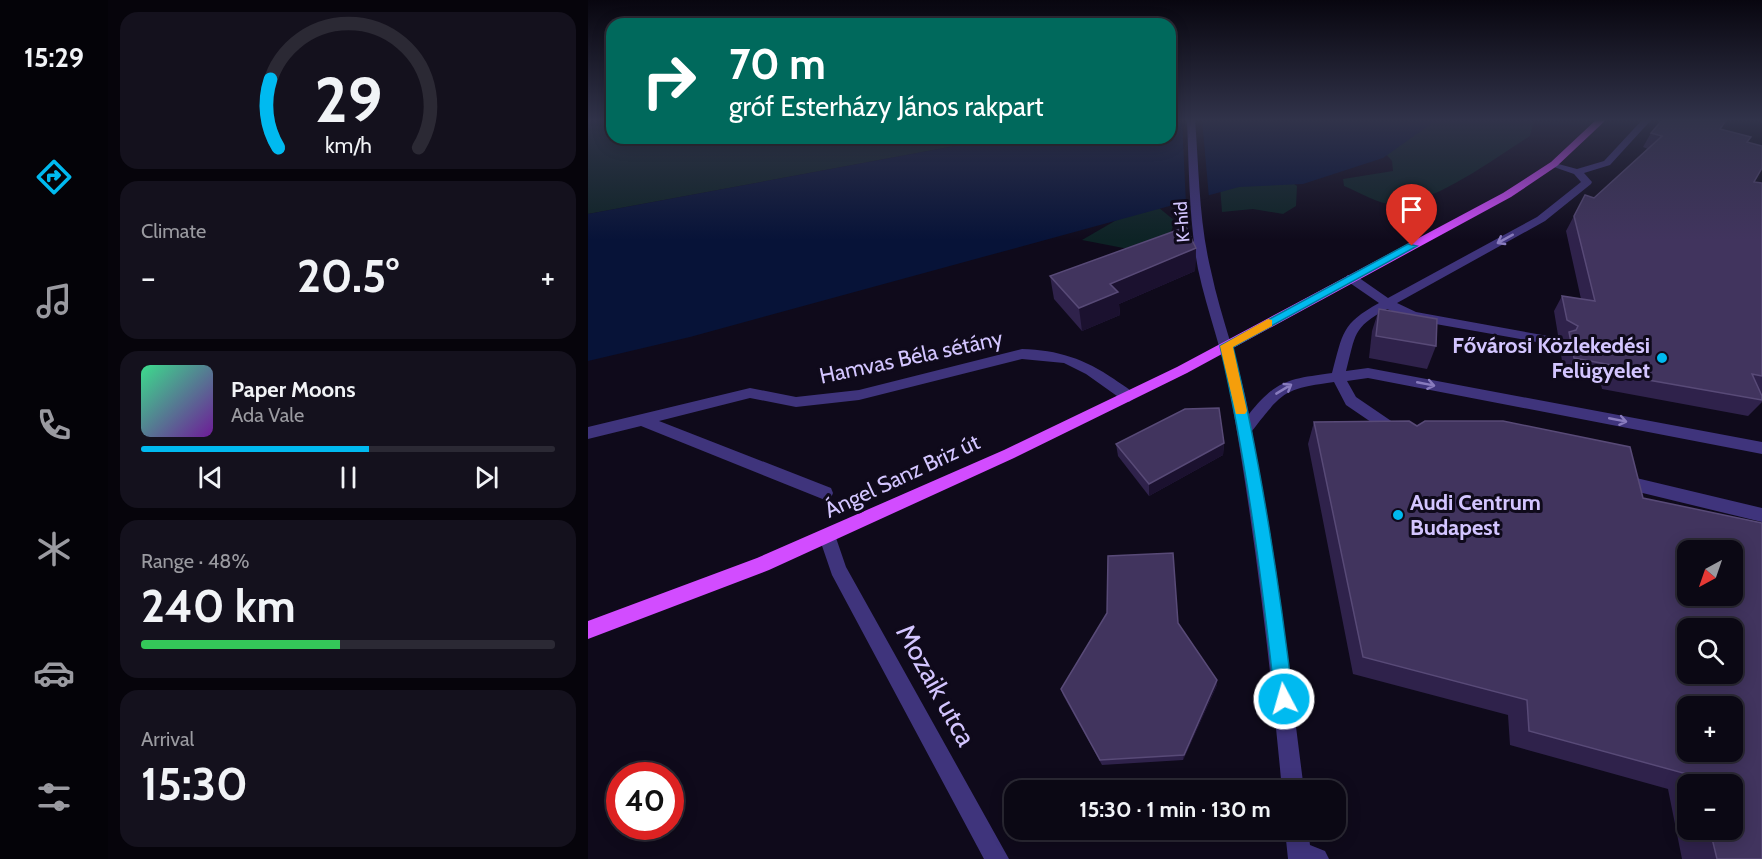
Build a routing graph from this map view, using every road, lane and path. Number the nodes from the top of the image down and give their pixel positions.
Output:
1 (1194, 159) edge
2 (1559, 159) edge
3 (1611, 159) edge
4 (1554, 164) junction
5 (1577, 172) junction
6 (1351, 278) junction
7 (1388, 303) junction
8 (1559, 342) dead end
9 (1226, 346) junction
10 (1338, 376) junction
11 (1129, 397) junction
12 (642, 420) junction
13 (1244, 430) junction
14 (588, 434) edge
15 (1407, 440) edge
16 (1762, 448) edge
17 (1628, 483) edge
18 (825, 494) dead end
19 (1762, 515) edge
20 (828, 537) junction
21 (588, 630) edge
22 (1292, 780) edge
23 (1300, 840) edge
24 (1306, 857) edge
25 (997, 859) edge

1 - 9 street, K-híd
2 - 4 main road, Ángel Sanz Briz út
3 - 5 street
4 - 5 street
4 - 6 main road, Ángel Sanz Briz út
5 -> 7 street
6 - 7 street
6 - 9 main road, Ángel Sanz Briz út
7 - 8 street
7 - 10 street
9 - 11 main road, Ángel Sanz Briz út
9 - 13 street
13 -> 10 street
10 - 15 street
10 -> 16 street
11 - 12 street, Hamvas Béla sétány
11 - 20 main road, Ángel Sanz Briz út
12 - 14 street, Hamvas Béla sétány
12 - 18 street
13 - 22 street
17 - 19 street
20 - 21 main road, Ángel Sanz Briz út
20 - 25 street, Mozaik utca
23 - 24 street

